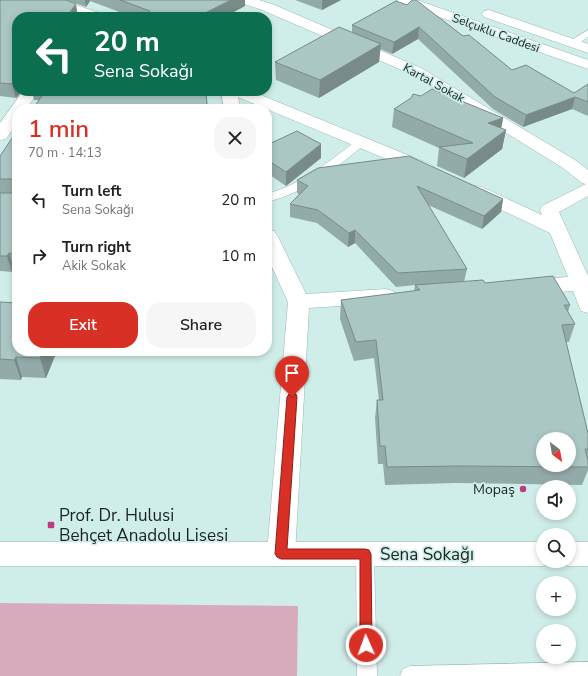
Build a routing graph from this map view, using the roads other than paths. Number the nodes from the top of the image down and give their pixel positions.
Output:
1 (49, 0) edge
2 (246, 0) edge
3 (404, 0) edge
4 (267, 7) edge
5 (479, 10) dead end
6 (79, 12) edge
7 (588, 33) edge
8 (573, 43) junction
9 (588, 48) edge
10 (588, 65) edge
11 (249, 96) edge
12 (269, 104) edge
13 (272, 105) edge
14 (12, 118) edge
15 (0, 135) edge
16 (362, 142) junction
17 (441, 176) edge
18 (588, 179) edge
19 (463, 185) edge
20 (588, 189) edge
21 (272, 197) edge
22 (558, 230) junction
23 (272, 245) edge
24 (584, 283) edge
25 (510, 288) edge
26 (409, 295) edge
27 (299, 302) junction
28 (588, 306) edge
29 (0, 554) edge
30 (281, 554) junction
31 (365, 554) junction
32 (536, 554) edge
33 (576, 554) edge
34 (588, 554) edge
35 (588, 672) edge
36 (367, 676) edge
37 (410, 676) edge

1 - 6 street
2 - 4 street, Kartal Sokak
3 - 10 street, Selçuklu Caddesi
4 - 18 street, Kartal Sokak
5 - 8 street, Selçuklu Caddesi
7 - 8 lane
8 - 9 street, Selçuklu Caddesi
11 - 12 street
13 - 16 street
14 - 15 street
16 - 17 street
16 - 21 lane
19 - 22 street
20 - 22 street
22 - 24 street
23 - 27 street
24 - 25 street
24 - 28 street
26 - 27 street
27 - 30 street
29 - 30 street, Sena Sokağı
30 - 31 street, Sena Sokağı
31 - 32 street, Sena Sokağı
31 - 36 lane
33 - 34 street
35 - 37 lane

